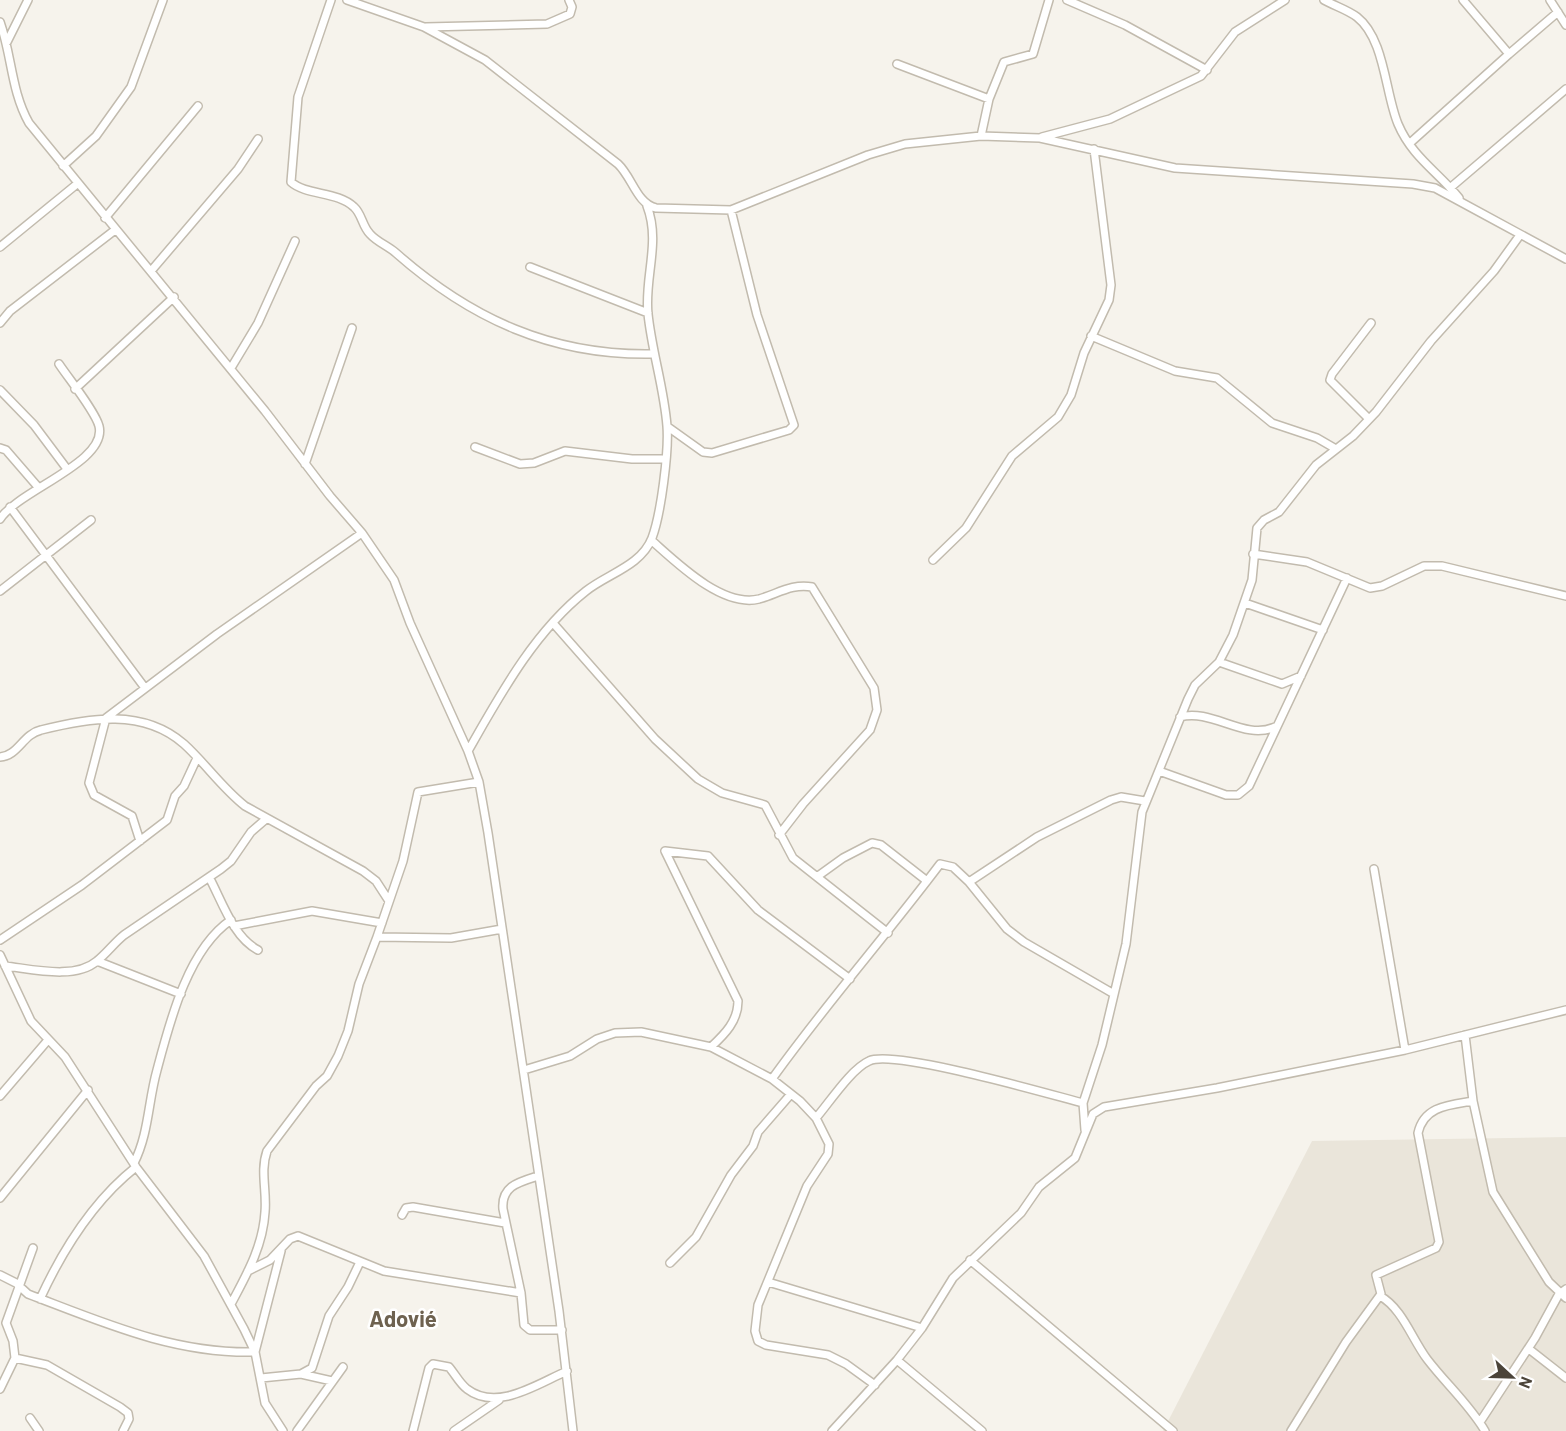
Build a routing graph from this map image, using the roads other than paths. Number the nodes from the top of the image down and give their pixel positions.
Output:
1 (28, 0) edge
2 (163, 0) edge
3 (331, 0) edge
4 (347, 0) edge
5 (569, 0) edge
6 (1049, 0) edge
7 (1067, 0) edge
8 (1285, 0) edge
9 (1324, 0) edge
10 (1463, 0) edge
11 (1551, 0) edge
12 (1558, 12) junction
13 (0, 22) edge
14 (1566, 24) edge
15 (424, 27) junction
16 (7, 42) junction
17 (1509, 54) junction
18 (897, 63) dead end
19 (1207, 69) junction
20 (1566, 89) edge
21 (989, 99) junction
22 (198, 106) dead end
23 (981, 136) junction
24 (1040, 138) junction
25 (258, 139) dead end
26 (1410, 143) junction
27 (1094, 149) junction
28 (63, 166) junction
29 (77, 184) junction
30 (1450, 188) junction
31 (1459, 199) junction
32 (647, 206) junction
33 (731, 210) junction
34 (105, 218) junction
35 (115, 230) junction
36 (1520, 236) junction
37 (296, 240) dead end
38 (0, 247) edge
39 (1566, 259) edge
40 (530, 267) dead end
41 (150, 271) junction
42 (174, 297) junction
43 (648, 313) junction
44 (0, 323) edge
45 (1371, 323) dead end
46 (352, 328) dead end
47 (1091, 336) junction
48 (653, 354) junction
49 (59, 364) dead end
50 (231, 368) junction
51 (75, 389) junction
52 (0, 390) edge
53 (1369, 420) junction
54 (668, 428) junction
55 (475, 447) dead end
56 (0, 448) edge
57 (1336, 449) junction
58 (664, 459) junction
59 (305, 464) junction
60 (68, 469) junction
61 (38, 487) junction
62 (10, 507) junction
63 (0, 519) edge
64 (91, 520) dead end
65 (362, 533) junction
66 (651, 540) junction
67 (1253, 554) junction
68 (44, 556) junction
69 (933, 560) dead end
70 (1347, 578) junction
71 (0, 591) edge
72 (1566, 596) edge
73 (1245, 603) junction
74 (554, 623) junction
75 (1323, 630) junction
76 (1219, 662) junction
77 (1301, 676) junction
78 (145, 688) junction
79 (1180, 717) junction
80 (106, 718) junction
81 (1275, 727) junction
82 (468, 751) junction
83 (0, 757) edge
84 (197, 758) junction
85 (1159, 771) junction
86 (479, 782) junction
87 (1145, 801) junction
88 (266, 819) junction
89 (779, 835) junction
90 (140, 841) junction
91 (1374, 869) dead end
92 (818, 876) junction
93 (209, 877) junction
94 (927, 881) junction
95 (969, 882) junction
96 (389, 901) junction
97 (232, 923) junction
98 (382, 923) junction
99 (502, 929) junction
100 (888, 933) junction
101 (377, 937) junction
102 (0, 940) edge
103 (258, 950) dead end
104 (0, 955) edge
105 (97, 962) junction
106 (6, 966) junction
107 (850, 979) junction
108 (181, 994) junction
109 (1114, 994) junction
110 (1566, 1010) edge
111 (1465, 1035) junction
112 (48, 1040) junction
113 (711, 1047) junction
114 (1405, 1050) junction
115 (524, 1070) junction
116 (772, 1079) junction
117 (88, 1090) junction
118 (791, 1094) junction
119 (0, 1096) edge
120 (1473, 1101) junction
121 (1083, 1102) junction
122 (816, 1118) junction
123 (1085, 1130) junction
124 (135, 1165) junction
125 (538, 1176) junction
126 (0, 1198) edge
127 (402, 1215) dead end
128 (505, 1223) junction
129 (33, 1248) dead end
130 (281, 1251) junction
131 (970, 1260) junction
132 (360, 1262) junction
133 (670, 1263) dead end
134 (248, 1271) junction
135 (0, 1275) edge
136 (768, 1282) junction
137 (19, 1287) junction
138 (1566, 1289) edge
139 (521, 1293) junction
140 (1380, 1296) junction
141 (1563, 1296) edge
142 (40, 1299) junction
143 (231, 1304) junction
144 (922, 1328) junction
145 (562, 1330) junction
146 (1529, 1349) junction
147 (255, 1352) junction
148 (15, 1358) junction
149 (897, 1360) junction
150 (343, 1367) dead end
151 (567, 1371) junction
152 (301, 1374) junction
153 (261, 1378) junction
154 (1566, 1378) edge
155 (332, 1381) junction
156 (875, 1385) junction
157 (0, 1389) edge
158 (499, 1400) junction
159 (30, 1418) dead end
160 (1480, 1422) junction
161 (39, 1431) edge
162 (123, 1431) edge
163 (283, 1431) edge
164 (297, 1431) edge
165 (413, 1431) edge
166 (454, 1431) edge
167 (573, 1431) edge
168 (832, 1431) edge
169 (982, 1431) edge
170 (1173, 1431) edge
171 (1291, 1431) edge
172 (1485, 1431) edge

1 - 16 street
2 - 28 street
3 - 48 street
4 - 15 street
5 - 15 street
6 - 21 street
7 - 19 street
8 - 19 street
9 - 26 street
10 - 17 street
11 - 12 street
12 - 14 street
12 - 17 street
13 - 16 street
15 - 32 street
16 - 28 street
17 - 26 street
18 - 21 street
19 - 24 street
20 - 30 street
21 - 23 street
22 - 34 street
23 - 24 street
23 - 33 street
24 - 27 street
25 - 41 street
26 - 30 street
27 - 31 street
27 - 47 street
28 - 29 street
29 - 34 street
29 - 38 street
30 - 31 street
31 - 36 street
32 - 33 street
32 - 43 street
33 - 54 street
34 - 35 street
35 - 41 street
35 - 44 street
36 - 39 street
36 - 53 street
37 - 50 street
40 - 43 street
41 - 42 street
42 - 50 street
42 - 51 street
43 - 48 street
45 - 53 street
46 - 59 street
47 - 57 street
47 - 69 street
48 - 54 street
49 - 51 street
50 - 59 street
51 - 60 street
52 - 60 street
53 - 57 street
54 - 58 street
55 - 58 street
56 - 61 street
57 - 67 street
58 - 66 street
59 - 65 street
60 - 61 street
61 - 62 street
62 - 63 street
62 - 68 street
64 - 68 street
65 - 78 street
65 - 82 street
66 - 74 street
66 - 89 street
67 - 70 street
67 - 73 street
68 - 71 street
68 - 78 street
70 - 72 street
70 - 75 street
73 - 75 street
73 - 76 street
74 - 82 street
74 - 89 street
75 - 77 street
76 - 77 street
76 - 79 street
77 - 81 street
78 - 80 street
79 - 81 street
79 - 85 street
80 - 83 street
80 - 84 street
80 - 90 street
81 - 85 street
82 - 86 street
84 - 88 street
84 - 90 street
85 - 87 street
86 - 96 street
86 - 99 street
87 - 95 street
87 - 109 street
88 - 93 street
88 - 96 street
89 - 92 street
90 - 102 street
91 - 114 street
92 - 94 street
92 - 100 street
93 - 97 street
93 - 105 street
94 - 95 street
94 - 100 street
95 - 109 street
96 - 98 street
97 - 98 street
97 - 103 street
97 - 108 street
98 - 101 street
99 - 101 street
99 - 115 street
100 - 107 street
101 - 134 street
104 - 106 street
105 - 106 street
105 - 108 street
106 - 112 street
107 - 113 street
107 - 116 street
108 - 124 street
109 - 121 street
110 - 111 street
111 - 114 street
111 - 120 street
112 - 117 street
112 - 119 street
113 - 115 street
113 - 116 street
114 - 123 street
115 - 125 street
116 - 118 street
117 - 124 street
117 - 126 street
118 - 122 street
118 - 133 street
120 - 140 street
120 - 141 street
121 - 122 street
121 - 123 street
122 - 136 street
123 - 131 street
124 - 142 street
124 - 143 street
125 - 128 street
125 - 145 street
127 - 128 street
128 - 139 street
129 - 137 street
130 - 132 street
130 - 134 street
130 - 147 street
131 - 144 street
131 - 170 street
132 - 139 street
132 - 152 street
134 - 143 street
135 - 137 street
136 - 144 street
136 - 156 street
137 - 142 street
137 - 148 street
138 - 141 street
139 - 145 street
140 - 160 street
140 - 171 street
141 - 146 street
142 - 147 street
143 - 147 street
144 - 149 street
145 - 151 street
146 - 154 street
146 - 160 street
147 - 153 street
148 - 157 street
148 - 162 street
149 - 156 street
149 - 169 street
150 - 155 street
151 - 158 street
151 - 167 street
152 - 153 street
152 - 155 street
153 - 163 street
155 - 164 street
156 - 168 street
158 - 165 street
158 - 166 street
159 - 161 street
160 - 172 street

